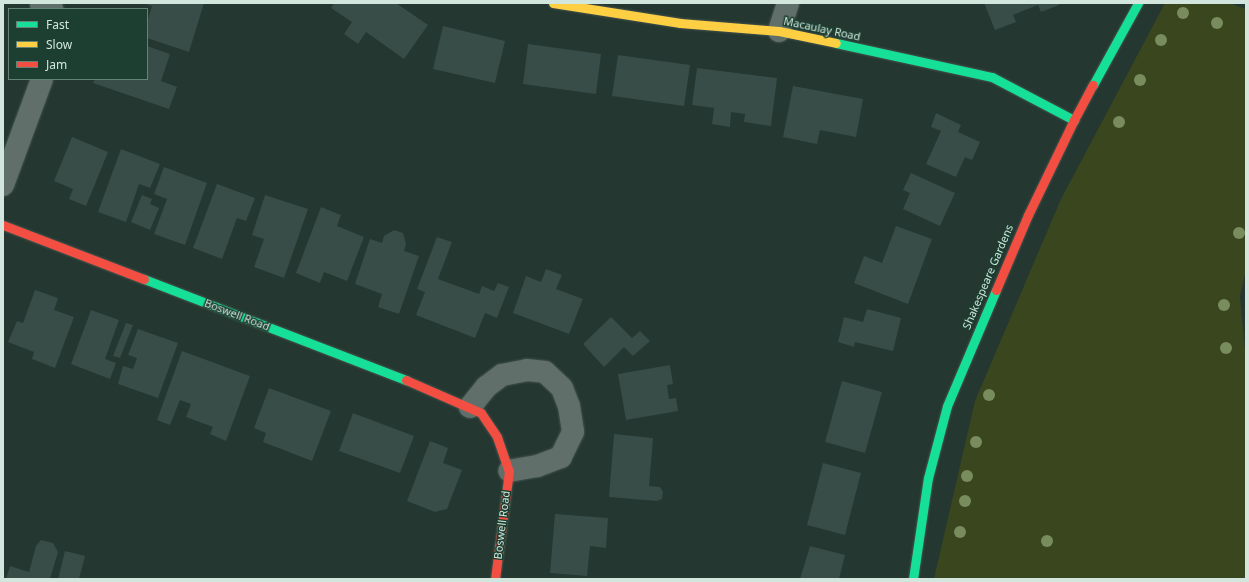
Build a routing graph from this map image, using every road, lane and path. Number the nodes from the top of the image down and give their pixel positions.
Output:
1 (553, 3) edge
2 (788, 3) edge
3 (1138, 3) edge
4 (779, 31) junction
5 (42, 80) edge
6 (1074, 120) junction
7 (3, 185) edge
8 (3, 225) edge
9 (470, 407) junction
10 (509, 471) junction
11 (495, 579) edge
12 (913, 579) edge

1 - 4 street, Macaulay Road
2 - 4 street
3 - 6 street, Shakespeare Gardens
4 - 6 street, Macaulay Road
5 - 7 street
6 - 12 street, Shakespeare Gardens
8 - 9 street, Boswell Road
9 - 10 street, Boswell Road
9 - 10 street
10 - 11 street, Boswell Road

